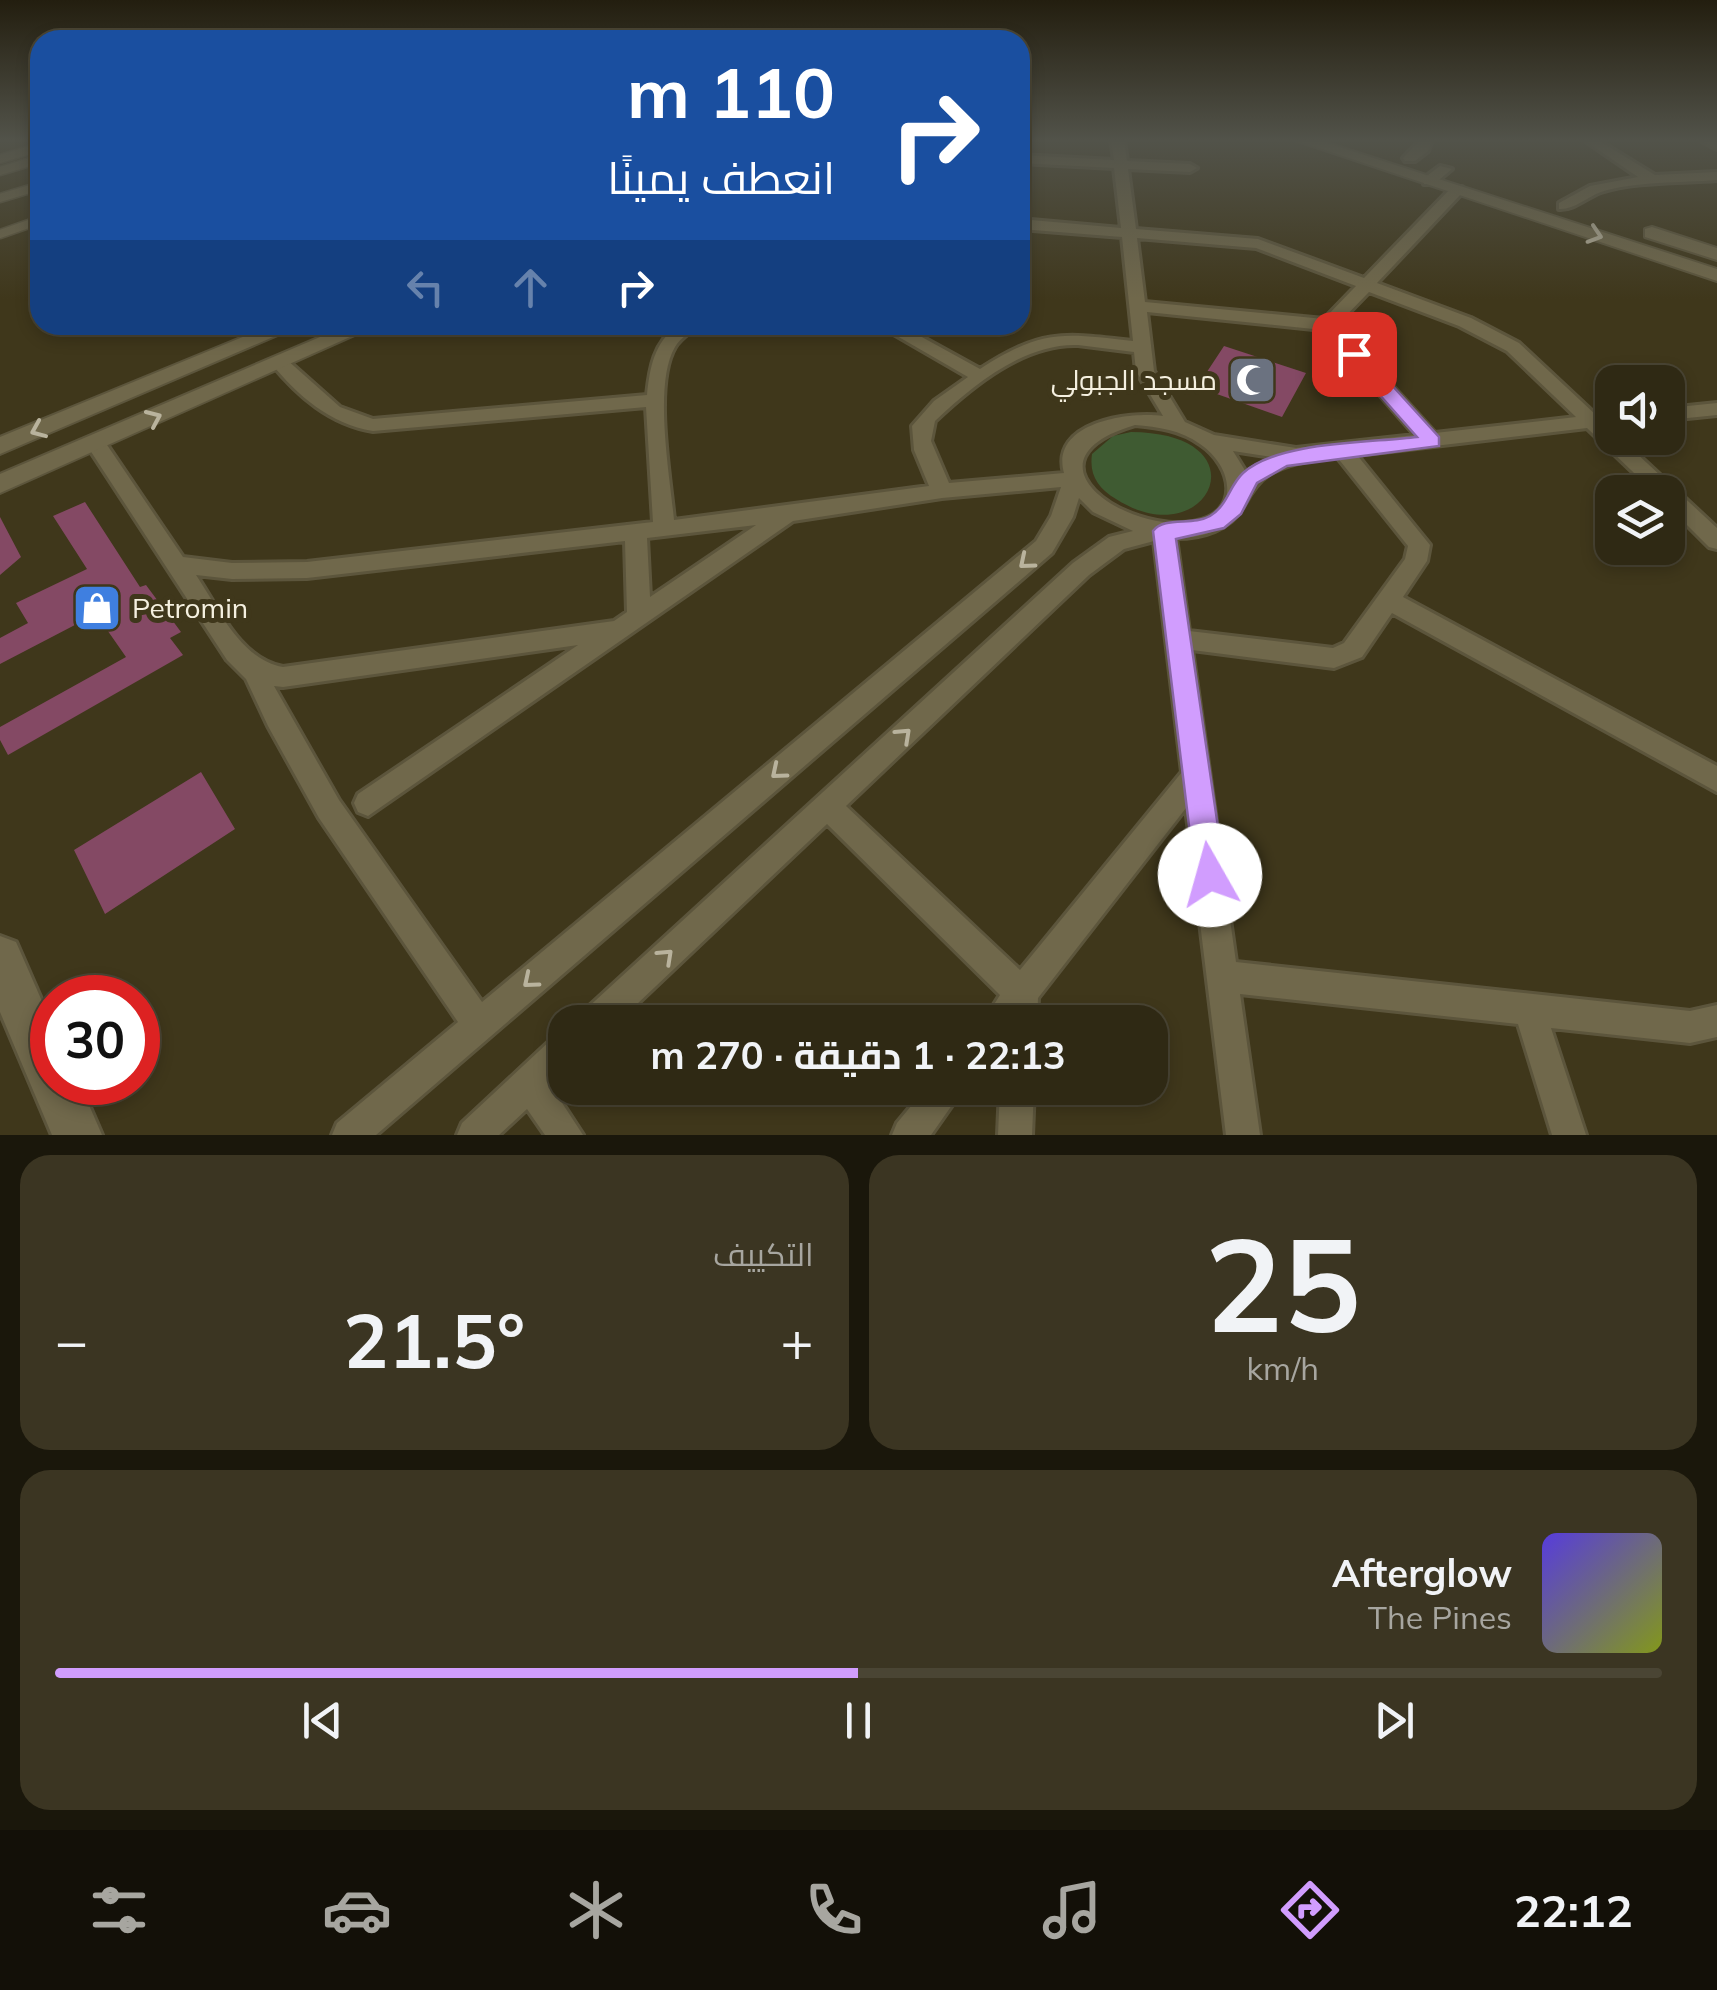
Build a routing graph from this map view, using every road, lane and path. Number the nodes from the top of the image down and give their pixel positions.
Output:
1 (1124, 193) edge
2 (1453, 193) edge
3 (1465, 193) edge
4 (1523, 193) edge
5 (1581, 193) edge
6 (1564, 206) junction
7 (30, 224) edge
8 (1030, 225) edge
9 (1128, 232) junction
10 (0, 234) edge
11 (1717, 254) edge
12 (1717, 274) edge
13 (1369, 286) junction
14 (1136, 306) junction
15 (1328, 324) junction
16 (266, 335) edge
17 (334, 335) edge
18 (674, 335) edge
19 (905, 335) edge
20 (1142, 347) junction
21 (280, 363) junction
22 (1144, 371) junction
23 (982, 377) junction
24 (657, 400) junction
25 (1717, 409) edge
26 (1685, 412) edge
27 (1595, 415) edge
28 (1123, 421) junction
29 (1595, 422) edge
30 (1178, 426) junction
31 (1209, 440) junction
32 (1432, 442) junction
33 (96, 444) junction
34 (0, 446) edge
35 (1343, 451) junction
36 (1296, 455) junction
37 (1633, 455) edge
38 (1651, 475) edge
39 (1074, 480) junction
40 (0, 484) edge
41 (942, 491) junction
42 (1240, 492) junction
43 (1685, 510) edge
44 (788, 514) junction
45 (664, 529) junction
46 (1164, 531) junction
47 (636, 532) junction
48 (1717, 541) edge
49 (176, 564) junction
50 (1388, 600) junction
51 (629, 624) junction
52 (1180, 639) junction
53 (255, 672) junction
54 (1197, 774) junction
55 (1717, 780) edge
56 (368, 803) dead end
57 (827, 806) junction
58 (0, 958) edge
59 (1223, 976) junction
60 (613, 1005) edge
61 (1018, 1005) edge
62 (1023, 1005) edge
63 (1529, 1009) junction
64 (1717, 1021) edge
65 (478, 1025) junction
66 (30, 1028) edge
67 (548, 1066) edge
68 (529, 1084) junction
69 (63, 1105) edge
70 (934, 1105) edge
71 (1016, 1105) edge
72 (76, 1135) edge
73 (349, 1135) edge
74 (474, 1135) edge
75 (566, 1135) edge
76 (910, 1135) edge
77 (1015, 1135) edge
78 (1244, 1135) edge
79 (1568, 1135) edge

1 - 9 street
2 - 13 street
3 -> 12 street
4 - 6 street
5 - 6 street
6 - 11 street
7 - 10 lane
8 - 9 street
9 - 13 street
9 - 14 street
13 - 15 street
13 - 27 street
14 - 15 street
14 - 20 street
15 - 32 street
16 -> 34 street
17 - 21 street
18 - 24 street
19 - 23 street
20 - 22 street
20 - 23 street
21 - 24 street
33 -> 21 street
22 - 28 street
22 - 30 street
23 - 41 street
24 - 45 street
25 - 26 street
28 - 30 street
28 - 39 street
29 - 32 street
30 - 31 street
31 - 36 street
31 - 42 street
32 - 35 street
33 - 40 street
33 - 49 street
35 - 36 street
35 - 50 street
36 - 42 street
37 - 38 street
39 - 41 street
39 - 46 street
39 -> 65 street
41 - 44 street
42 - 46 street
43 - 48 street
44 - 45 street
44 - 51 street
45 - 47 street
46 - 52 street
57 -> 46 street
47 - 49 street
47 - 51 street
49 - 53 street
50 - 52 street
50 - 55 street
51 - 53 street
51 - 56 street
52 - 54 street
53 - 65 street
54 - 59 street
54 - 62 street
60 -> 57 street
57 - 61 street
58 - 66 main road
59 - 63 street
59 - 78 street
63 - 64 street
63 - 79 street
65 - 73 street
67 - 68 street
68 - 74 street
68 - 75 street
69 - 72 main road
70 - 76 street
71 - 77 street

